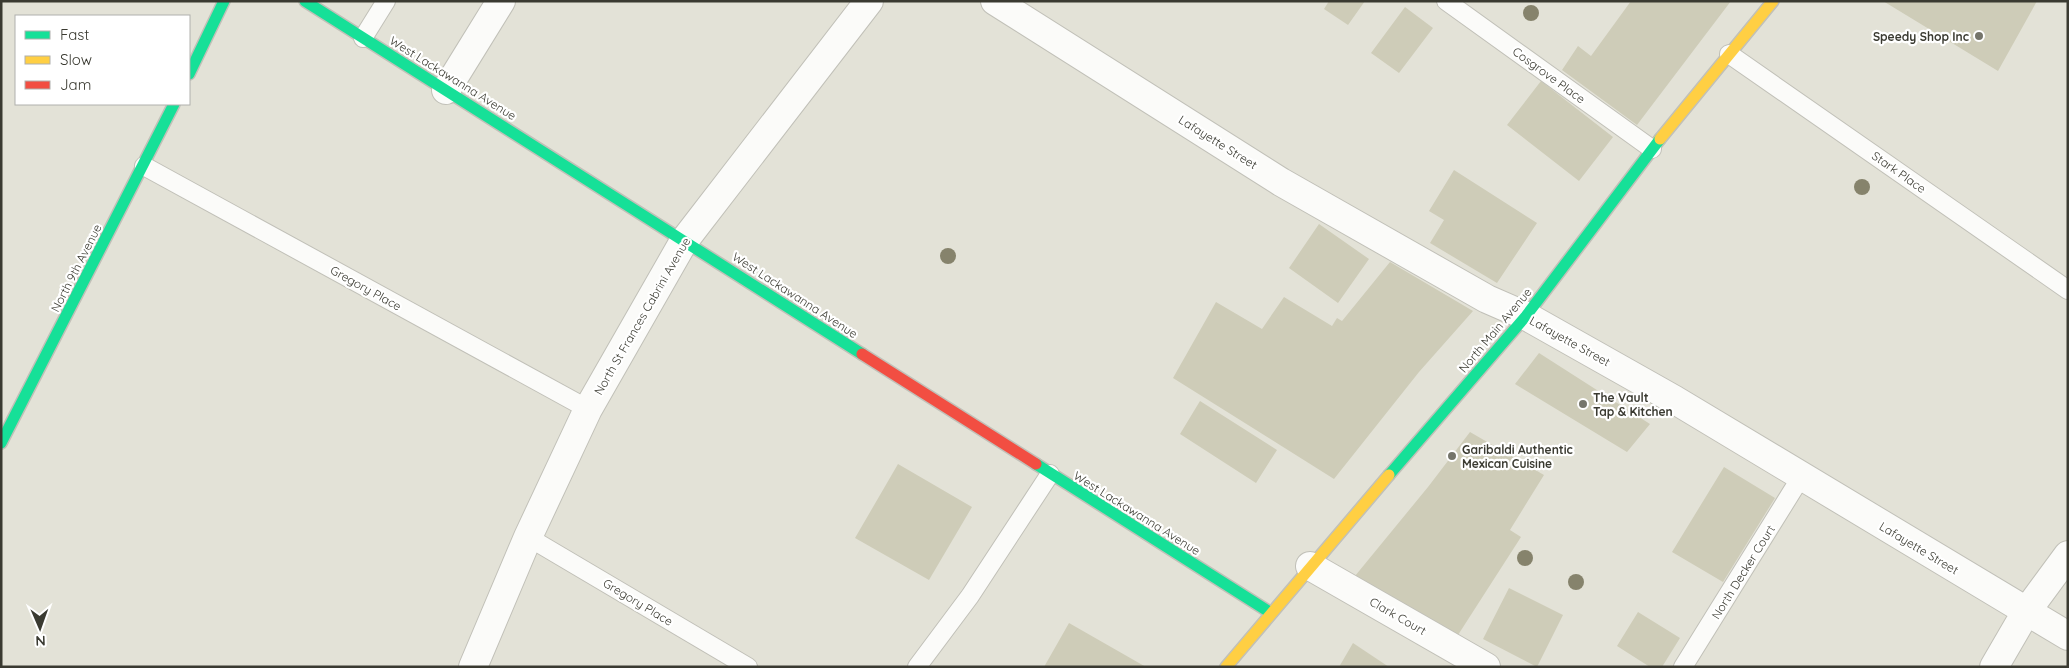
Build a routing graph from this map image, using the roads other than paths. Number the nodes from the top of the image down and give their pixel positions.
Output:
1 (224, 1) edge
2 (305, 1) edge
3 (386, 1) edge
4 (501, 1) edge
5 (869, 1) edge
6 (995, 1) edge
7 (1446, 1) edge
8 (1773, 1) edge
9 (363, 38) junction
10 (1730, 54) junction
11 (190, 72) edge
12 (446, 90) junction
13 (174, 105) edge
14 (1652, 149) junction
15 (144, 166) junction
16 (684, 241) junction
17 (2068, 290) edge
18 (1526, 316) junction
19 (588, 409) junction
20 (1, 444) edge
21 (1050, 474) junction
22 (1801, 477) junction
23 (528, 537) junction
24 (2068, 555) edge
25 (1310, 566) junction
26 (2026, 612) junction
27 (1270, 613) junction
28 (2068, 636) edge
29 (473, 667) edge
30 (748, 667) edge
31 (917, 667) edge
32 (1226, 667) edge
33 (1486, 667) edge
34 (1683, 667) edge
35 (1994, 667) edge

1 - 11 main road
2 - 9 main road, West Lackawanna Avenue
3 - 9 lane
4 - 12 street
5 - 16 street, North St Frances Cabrini Avenue
6 - 18 street, Lafayette Street
7 - 14 lane, Cosgrove Place
8 - 10 main road, North Main Avenue
9 - 12 main road, West Lackawanna Avenue
10 - 14 main road, North Main Avenue
10 - 17 lane, Stark Place
12 - 16 main road, West Lackawanna Avenue
13 - 15 main road, North 9th Avenue
14 - 18 main road, North Main Avenue
15 - 19 lane, Gregory Place
15 - 20 main road, North 9th Avenue
16 - 19 street, North St Frances Cabrini Avenue
16 - 21 main road, West Lackawanna Avenue
18 - 22 street, Lafayette Street
18 - 25 main road, North Main Avenue
19 - 23 street, North St Frances Cabrini Avenue
21 - 27 main road, West Lackawanna Avenue
21 - 31 lane
22 - 26 street, Lafayette Street
22 - 34 lane, North Decker Court
23 - 29 street, North St Frances Cabrini Avenue
23 - 30 lane, Gregory Place
24 - 26 street
25 - 27 main road, North Main Avenue
25 - 33 street, Clark Court
26 - 28 street, Lafayette Street
26 - 35 street
27 - 32 main road, North Main Avenue

